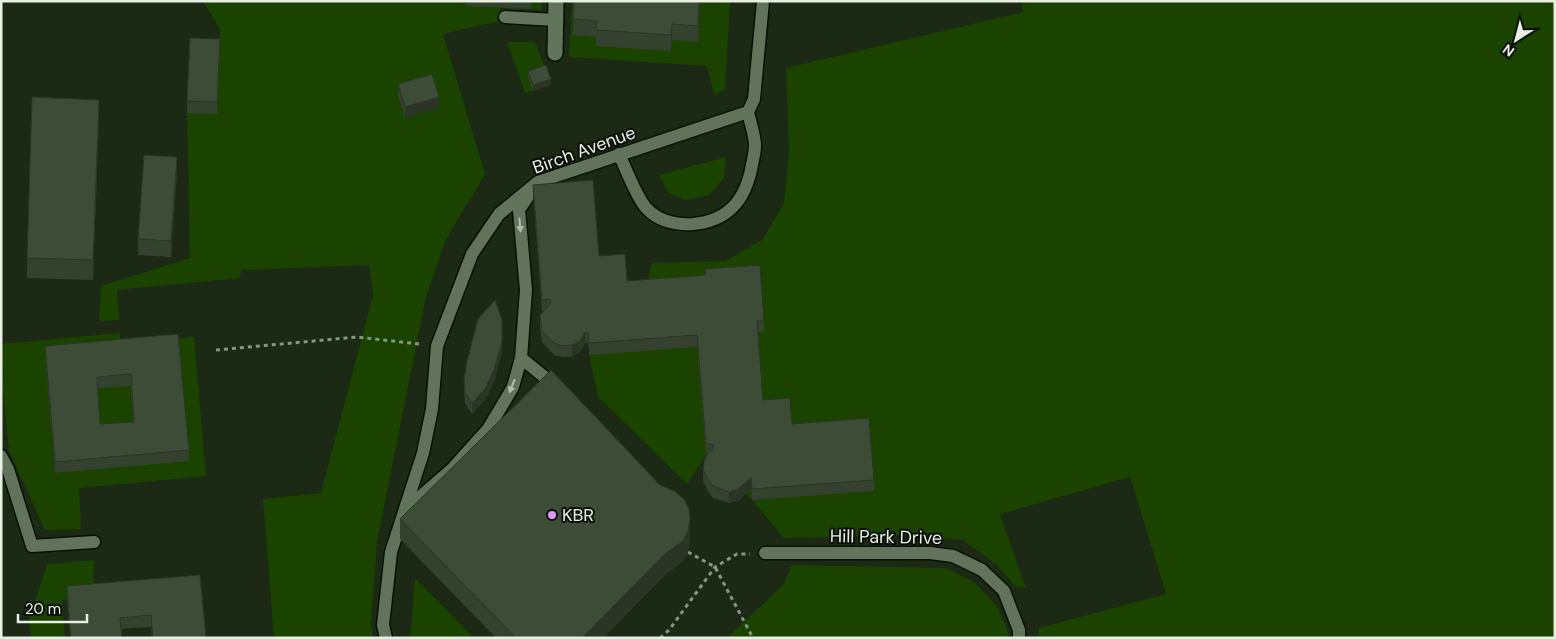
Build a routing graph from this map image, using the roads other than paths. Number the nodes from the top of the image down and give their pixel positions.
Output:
1 (556, 1) edge
2 (763, 1) edge
3 (505, 17) dead end
4 (556, 20) junction
5 (555, 53) dead end
6 (748, 112) junction
7 (619, 154) junction
8 (538, 182) junction
9 (521, 358) junction
10 (568, 397) edge
11 (1, 456) edge
12 (405, 509) junction
13 (94, 542) dead end
14 (765, 553) road end
15 (386, 638) edge
16 (1019, 638) edge

1 - 4 street
2 - 6 lane
3 - 4 lane
4 - 5 street
6 - 7 lane, Birch Avenue
6 - 7 lane
7 - 8 lane, Birch Avenue
8 -> 9 lane
8 - 12 lane, Birch Avenue
9 - 10 lane
9 -> 12 lane
11 - 13 lane
12 - 15 lane, Birch Avenue
14 - 16 lane, Hill Park Drive

